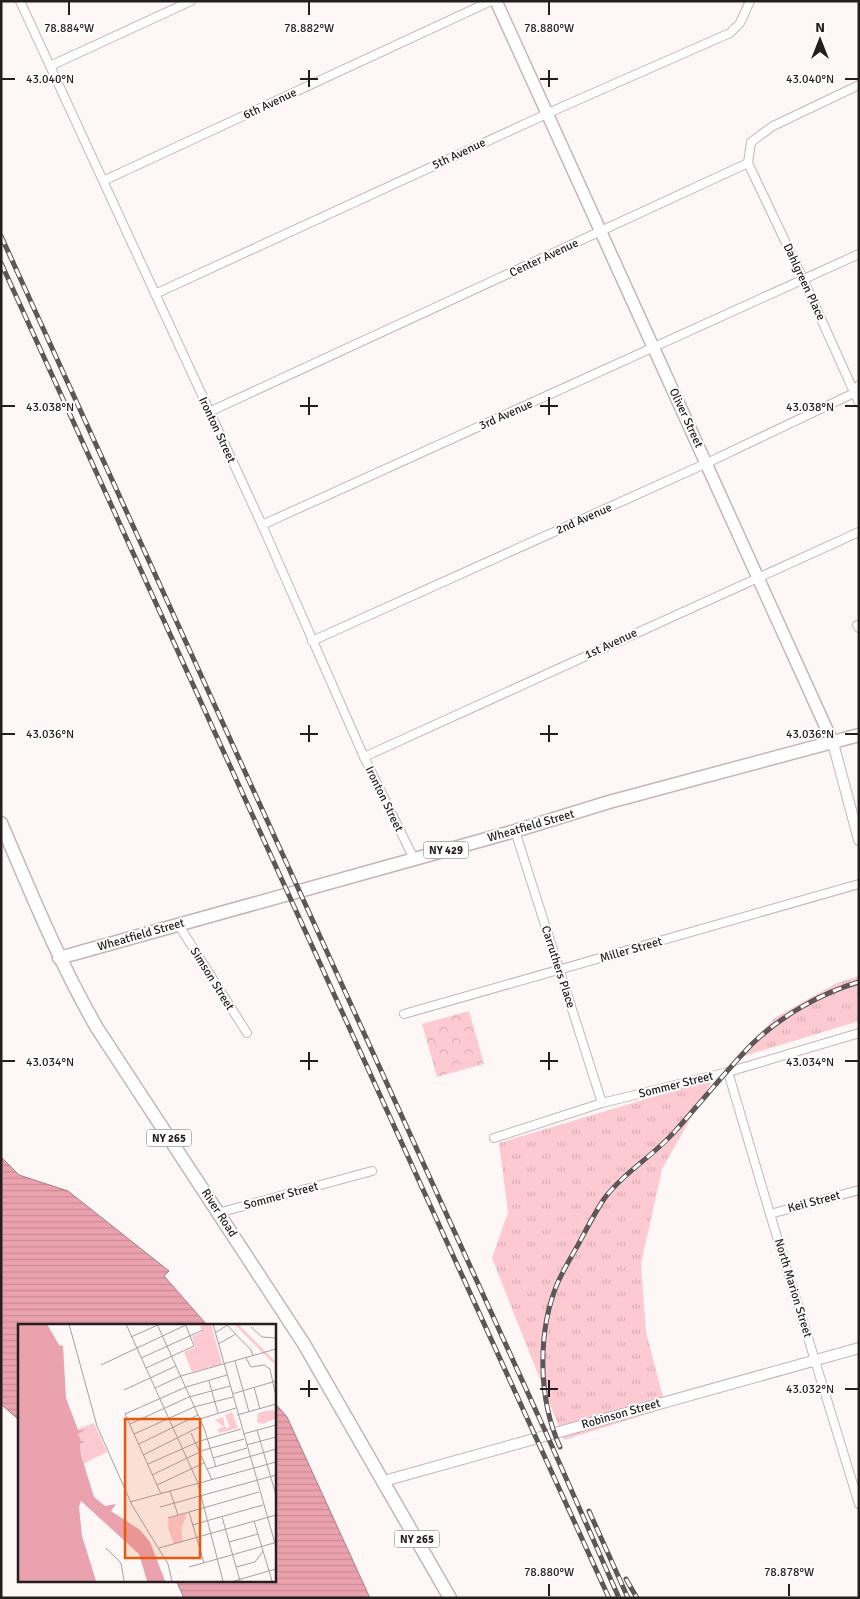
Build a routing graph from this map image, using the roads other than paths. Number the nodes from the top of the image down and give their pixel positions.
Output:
1 (20, 1) edge
2 (191, 1) edge
3 (491, 1) edge
4 (496, 1) edge
5 (750, 1) edge
6 (50, 66) junction
7 (859, 85) edge
8 (548, 114) junction
9 (748, 163) junction
10 (103, 181) junction
11 (601, 231) junction
12 (859, 254) edge
13 (804, 279) junction
14 (155, 294) junction
15 (654, 348) junction
16 (859, 384) edge
17 (854, 393) junction
18 (859, 403) edge
19 (209, 412) junction
20 (706, 463) junction
21 (262, 525) junction
22 (859, 532) edge
23 (758, 577) junction
24 (312, 641) junction
25 (859, 735) edge
26 (833, 743) junction
27 (364, 757) junction
28 (1, 823) edge
29 (515, 831) junction
30 (859, 840) edge
31 (414, 859) junction
32 (859, 884) edge
33 (178, 924) junction
34 (59, 958) junction
35 (559, 971) junction
36 (404, 1014) dead end
37 (247, 1033) dead end
38 (859, 1033) edge
39 (728, 1072) junction
40 (602, 1104) junction
41 (494, 1138) dead end
42 (372, 1171) dead end
43 (859, 1190) edge
44 (218, 1212) junction
45 (770, 1214) junction
46 (859, 1348) edge
47 (815, 1360) junction
48 (384, 1481) junction
49 (859, 1504) edge
50 (450, 1598) edge

1 - 6 street, Ironton Street
2 - 6 street
3 - 10 street, 6th Avenue
4 - 8 main road, Oliver Street
5 - 8 street, 5th Avenue
6 - 10 street, Ironton Street
7 - 9 street
8 - 11 main road, Oliver Street
8 - 14 street, 5th Avenue
9 - 11 street, Center Avenue
9 - 13 street, Dahlgreen Place
10 - 14 street, Ironton Street
11 - 15 main road, Oliver Street
11 - 19 street, Center Avenue
12 - 13 street, 3rd Avenue
13 - 15 street, 3rd Avenue
13 - 17 street, Dahlgreen Place
14 - 19 street, Ironton Street
15 - 20 main road, Oliver Street
15 - 21 street, 3rd Avenue
16 - 17 street
17 - 18 street, Dahlgreen Place
17 - 20 street, 2nd Avenue
19 - 21 street, Ironton Street
20 - 23 main road, Oliver Street
20 - 24 street, 2nd Avenue
21 - 24 street, Ironton Street
22 - 23 street, 1st Avenue
23 - 26 main road, Oliver Street
23 - 27 street, 1st Avenue
24 - 27 street, Ironton Street
25 - 26 main road, Wheatfield Street
26 - 29 main road, Wheatfield Street / NY 429
26 - 30 street, Oliver Street
27 - 31 street, Ironton Street
28 - 34 main road, River Road / NY 265
29 - 31 main road, Wheatfield Street / NY 429
29 - 35 street, Carruthers Place
31 - 33 main road, Wheatfield Street / NY 429
32 - 35 street, Miller Street
33 - 34 main road, Wheatfield Street / NY 429
33 - 37 street, Simson Street
34 - 44 main road, River Road / NY 265
35 - 36 street, Miller Street
35 - 40 street, Carruthers Place
38 - 39 street, Sommer Street
39 - 40 street, Sommer Street
39 - 45 street, North Marion Street
40 - 41 street, Sommer Street
42 - 44 street, Sommer Street
43 - 45 street, Keil Street
44 - 48 main road, River Road / NY 265
45 - 47 street, North Marion Street
46 - 47 street, Robinson Street
47 - 48 street, Robinson Street
47 - 49 street, North Marion Street
48 - 50 main road, River Road / NY 265

